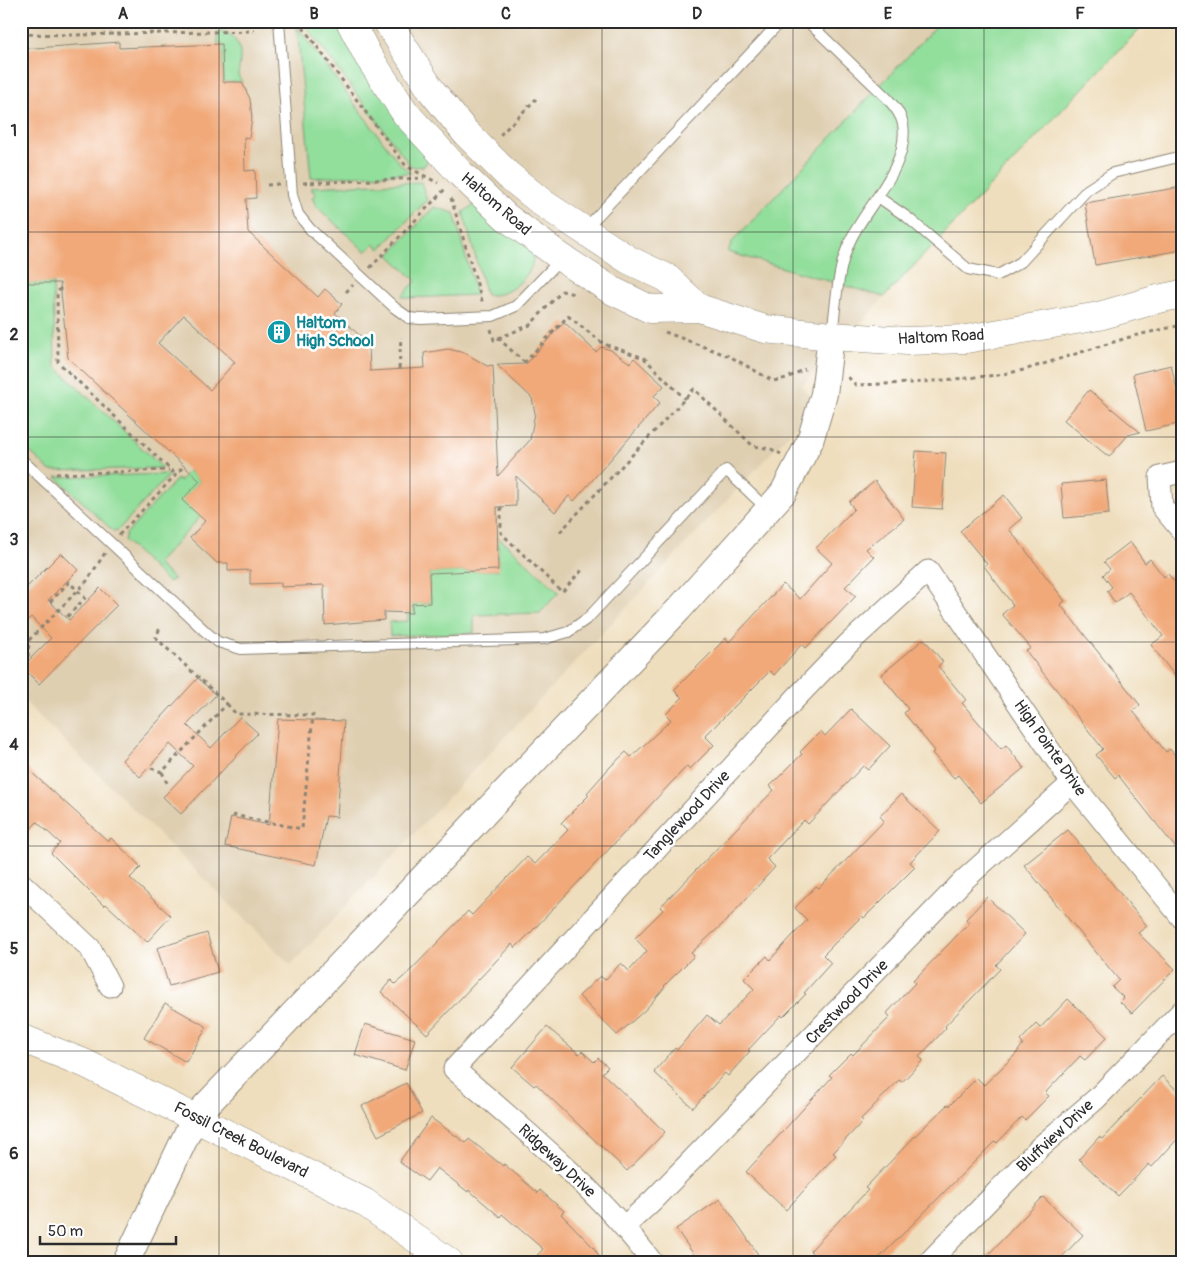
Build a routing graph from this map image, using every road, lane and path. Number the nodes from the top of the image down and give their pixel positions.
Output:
1 (279, 21) edge
2 (298, 21) edge
3 (350, 21) edge
4 (387, 21) edge
5 (781, 21) edge
6 (807, 21) edge
7 (254, 31) dead end
8 (21, 34) edge
9 (536, 99) dead end
10 (493, 142) dead end
11 (1182, 156) edge
12 (425, 178) junction
13 (292, 183) junction
14 (267, 185) dead end
15 (447, 187) junction
16 (878, 197) junction
17 (585, 230) junction
18 (562, 258) junction
19 (361, 277) junction
20 (61, 288) dead end
21 (346, 292) dead end
22 (1182, 294) edge
23 (576, 296) dead end
24 (699, 308) junction
25 (487, 316) junction
26 (1182, 325) edge
27 (660, 330) dead end
28 (832, 336) junction
29 (401, 337) dead end
30 (498, 338) junction
31 (803, 368) dead end
32 (399, 369) dead end
33 (868, 384) dead end
34 (685, 399) junction
35 (21, 459) edge
36 (798, 464) junction
37 (184, 466) dead end
38 (170, 470) junction
39 (1182, 472) edge
40 (38, 474) junction
41 (176, 475) junction
42 (501, 507) dead end
43 (768, 509) junction
44 (1182, 531) edge
45 (560, 532) dead end
46 (111, 543) junction
47 (582, 570) dead end
48 (928, 571) joint
49 (78, 590) junction
50 (50, 602) dead end
51 (66, 618) dead end
52 (160, 628) dead end
53 (29, 640) junction
54 (21, 641) edge
55 (28, 657) dead end
56 (226, 704) junction
57 (151, 768) dead end
58 (162, 772) junction
59 (1072, 783) junction
60 (168, 785) dead end
61 (233, 815) dead end
62 (21, 884) edge
63 (1182, 918) edge
64 (110, 986) dead end
65 (1182, 1011) edge
66 (21, 1038) edge
67 (454, 1069) joint
68 (195, 1117) junction
69 (625, 1226) junction
70 (126, 1262) edge
71 (449, 1262) edge
72 (652, 1262) edge
73 (929, 1262) edge

1 - 13 lane
2 - 12 path
3 - 18 main road, Haltom Road
4 - 17 main road, Haltom Road
5 - 17 lane
6 - 16 lane
7 - 8 path
9 - 10 path
11 - 16 lane
12 - 13 path
12 - 15 path
13 - 14 path
13 - 19 lane
15 - 19 path
15 - 25 path
16 - 28 lane
17 - 18 main road
17 - 24 main road, Haltom Road
18 - 24 main road, Haltom Road
18 - 25 lane
19 - 21 path
19 - 25 lane
20 - 38 path
22 - 28 main road, Haltom Road
23 - 30 path
24 - 28 main road, Haltom Road
25 - 30 path
26 - 33 path
27 - 31 path
28 - 36 street
29 - 32 path
30 - 34 path
34 - 36 path
34 - 45 path
35 - 40 lane
36 - 43 street
37 - 41 path
38 - 40 path
38 - 41 path
39 - 44 street
40 - 46 lane
41 - 46 path
42 - 47 path
43 - 46 lane
43 - 68 street
46 - 49 path
48 - 59 street, High Pointe Drive
48 - 67 street, Tanglewood Drive
49 - 50 path
49 - 51 path
49 - 53 path
52 - 56 path
53 - 54 path
53 - 55 path
56 - 58 path
56 - 61 path
57 - 58 path
58 - 60 path
59 - 63 street, High Pointe Drive
59 - 69 street, Crestwood Drive
62 - 64 street
65 - 73 street, Bluffview Drive
66 - 68 main road, Fossil Creek Boulevard
67 - 69 street, Ridgeway Drive
68 - 70 street
68 - 71 main road, Fossil Creek Boulevard
69 - 72 street, Ridgeway Drive

